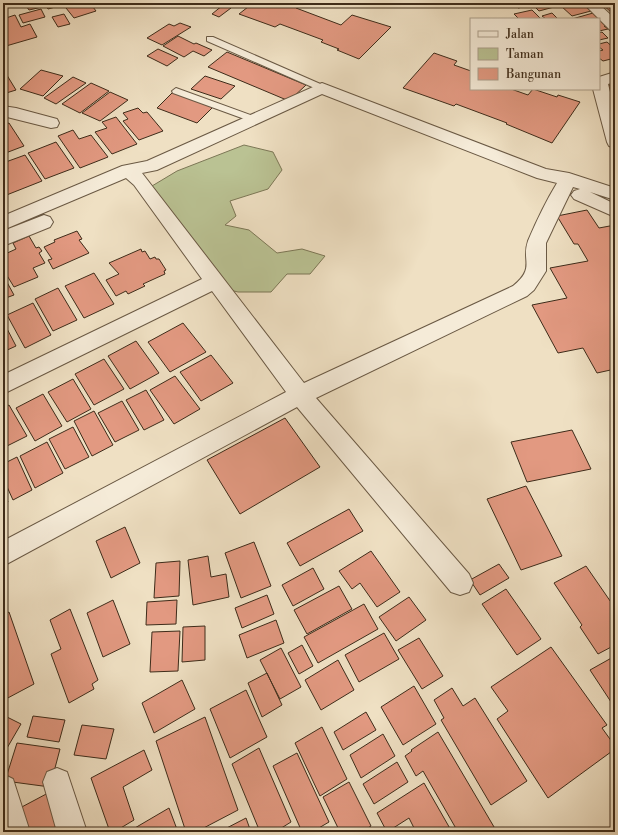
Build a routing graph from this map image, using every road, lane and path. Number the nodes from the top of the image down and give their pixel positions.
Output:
1 (590, 3) edge
2 (612, 20) edge
3 (210, 40) dead end
4 (615, 77) edge
5 (600, 82) edge
6 (600, 86) edge
7 (322, 88) junction
8 (176, 92) dead end
9 (3, 112) edge
10 (253, 119) junction
11 (51, 123) dead end
12 (615, 142) edge
13 (134, 175) junction
14 (566, 183) junction
15 (615, 194) edge
16 (615, 211) edge
17 (3, 222) edge
18 (3, 239) edge
19 (215, 281) junction
20 (3, 384) edge
21 (300, 395) junction
22 (3, 554) edge
23 (460, 583) dead end
24 (57, 782) dead end
25 (3, 789) edge
26 (15, 832) edge
27 (72, 832) edge

1 - 2 street
3 - 7 lane
4 - 5 street
6 - 12 street
7 - 10 street
7 - 14 street
8 - 10 lane
9 - 11 street
10 - 13 street
13 - 17 street
13 - 18 street
13 - 19 street
14 - 15 street
14 - 16 street
14 - 21 street
19 - 20 street
19 - 21 street
21 - 22 street
21 - 23 street
24 - 27 street
25 - 26 street

